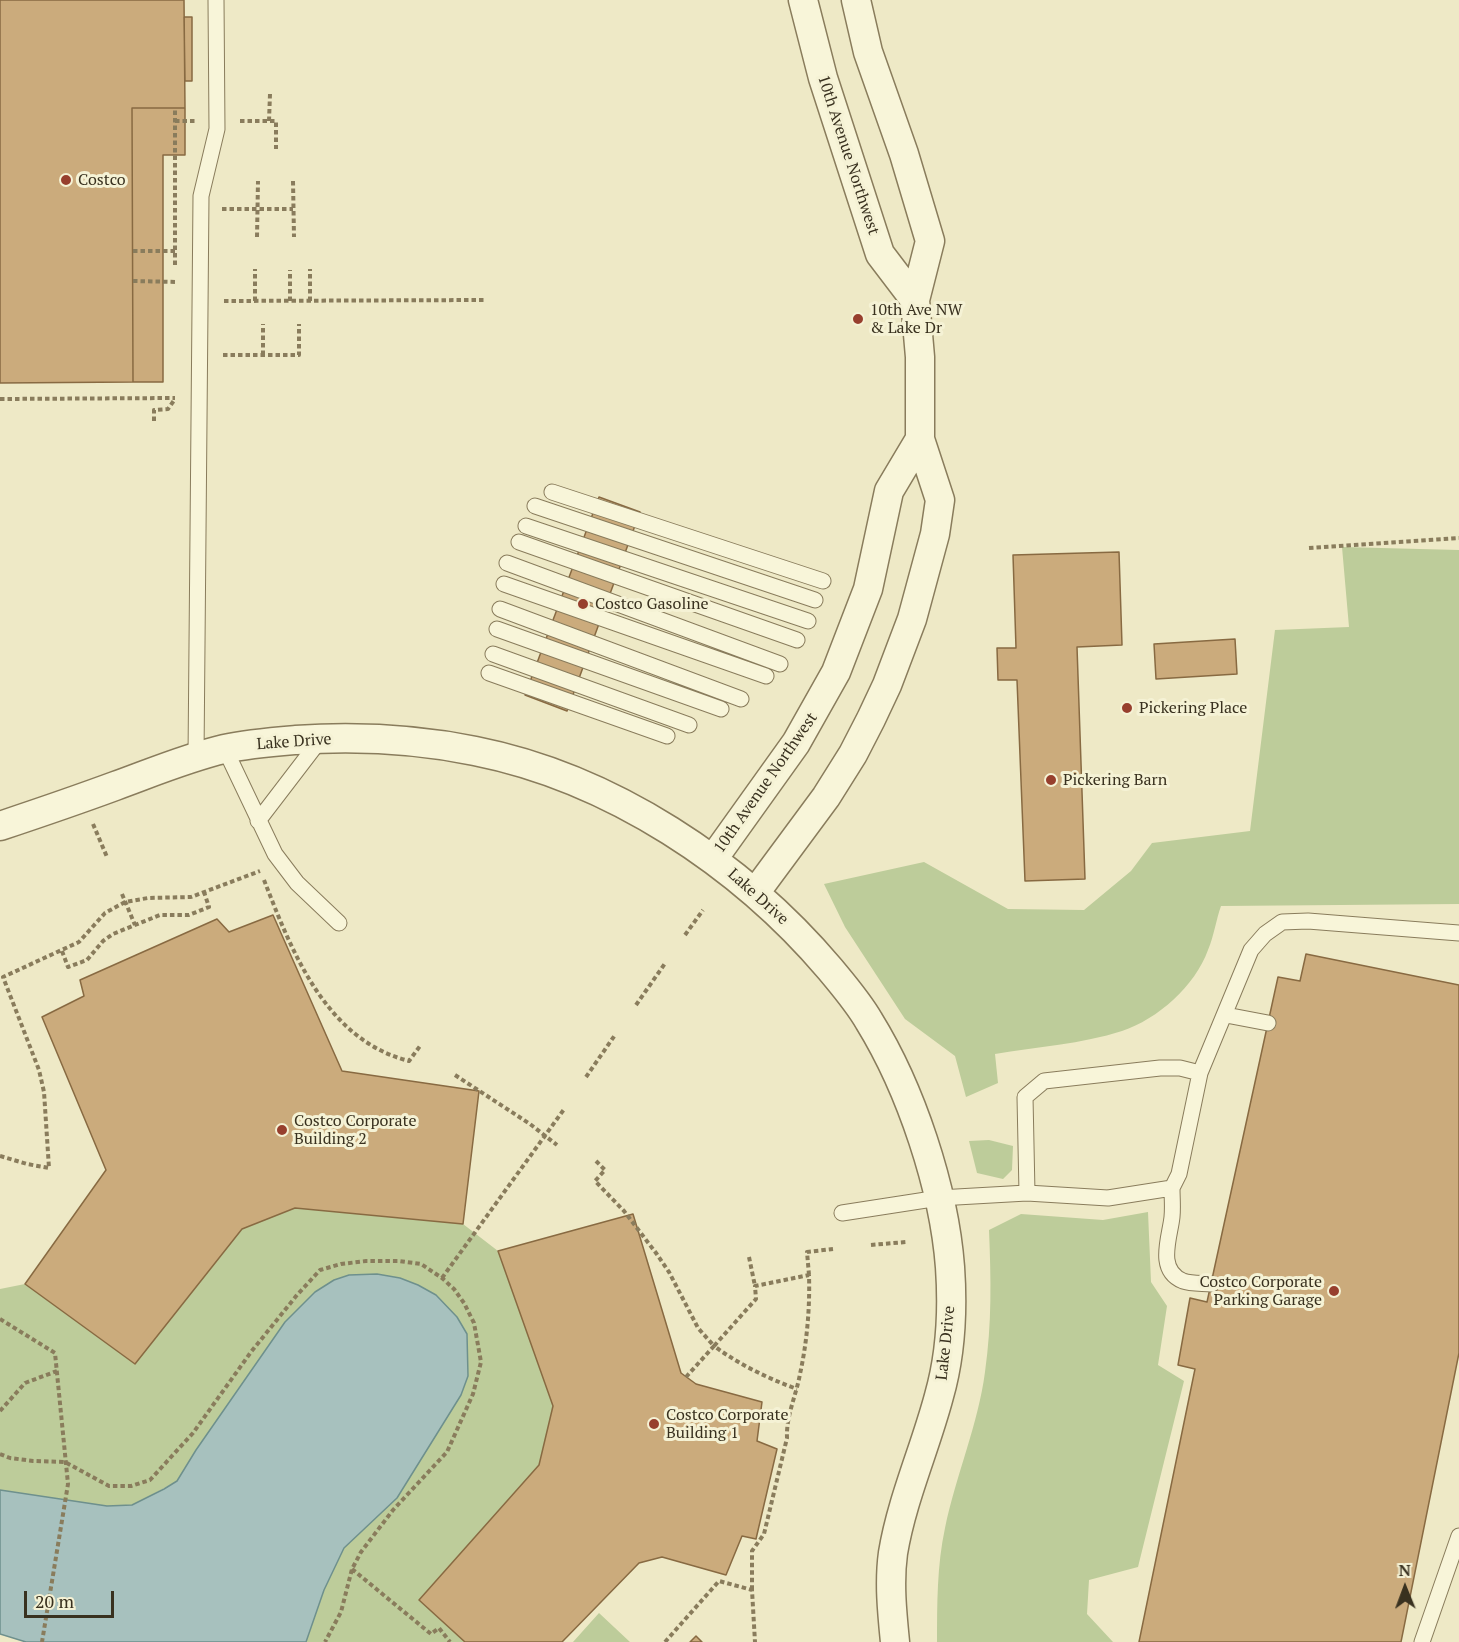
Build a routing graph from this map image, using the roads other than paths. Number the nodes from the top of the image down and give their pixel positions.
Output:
1 (216, 0) edge
2 (803, 0) edge
3 (856, 0) edge
4 (915, 300) junction
5 (920, 440) junction
6 (552, 492) dead end
7 (534, 506) dead end
8 (526, 526) dead end
9 (519, 542) dead end
10 (507, 563) dead end
11 (823, 581) dead end
12 (504, 584) dead end
13 (814, 600) dead end
14 (500, 609) dead end
15 (808, 621) dead end
16 (497, 629) dead end
17 (797, 640) dead end
18 (493, 654) dead end
19 (780, 664) dead end
20 (489, 673) dead end
21 (766, 676) dead end
22 (741, 699) dead end
23 (721, 709) dead end
24 (689, 725) dead end
25 (668, 736) dead end
26 (320, 740) junction
27 (225, 749) junction
28 (196, 757) junction
29 (258, 821) junction
30 (0, 826) edge
31 (713, 859) junction
32 (754, 893) junction
33 (339, 923) dead end
34 (1459, 933) edge
35 (1226, 1015) junction
36 (1268, 1023) dead end
37 (1200, 1073) junction
38 (1172, 1188) junction
39 (1027, 1193) junction
40 (939, 1198) junction
41 (842, 1214) dead end
42 (1212, 1284) dead end
43 (1459, 1536) edge
44 (895, 1642) edge
45 (1422, 1642) edge

1 - 28 lane
2 - 4 street, 10th Avenue Northwest
3 - 4 street
4 - 5 street
5 - 31 street, 10th Avenue Northwest
5 - 32 street
6 - 11 lane
7 - 13 lane
8 - 15 lane
9 - 17 lane
10 - 19 lane
12 - 21 lane
14 - 22 lane
16 - 23 lane
18 - 24 lane
20 - 25 lane
26 - 27 street, Lake Drive
26 - 29 lane
26 - 31 street, Lake Drive
27 - 28 street, Lake Drive
27 - 29 lane
28 - 30 street, Lake Drive
29 - 33 lane
31 - 32 street, Lake Drive
32 - 40 street, Lake Drive
34 - 35 lane
35 - 36 lane
35 - 37 lane
37 - 38 lane
37 - 39 lane
38 - 39 lane
38 - 42 lane
39 - 40 lane
40 - 41 lane
40 - 44 street, Lake Drive
43 - 45 lane

